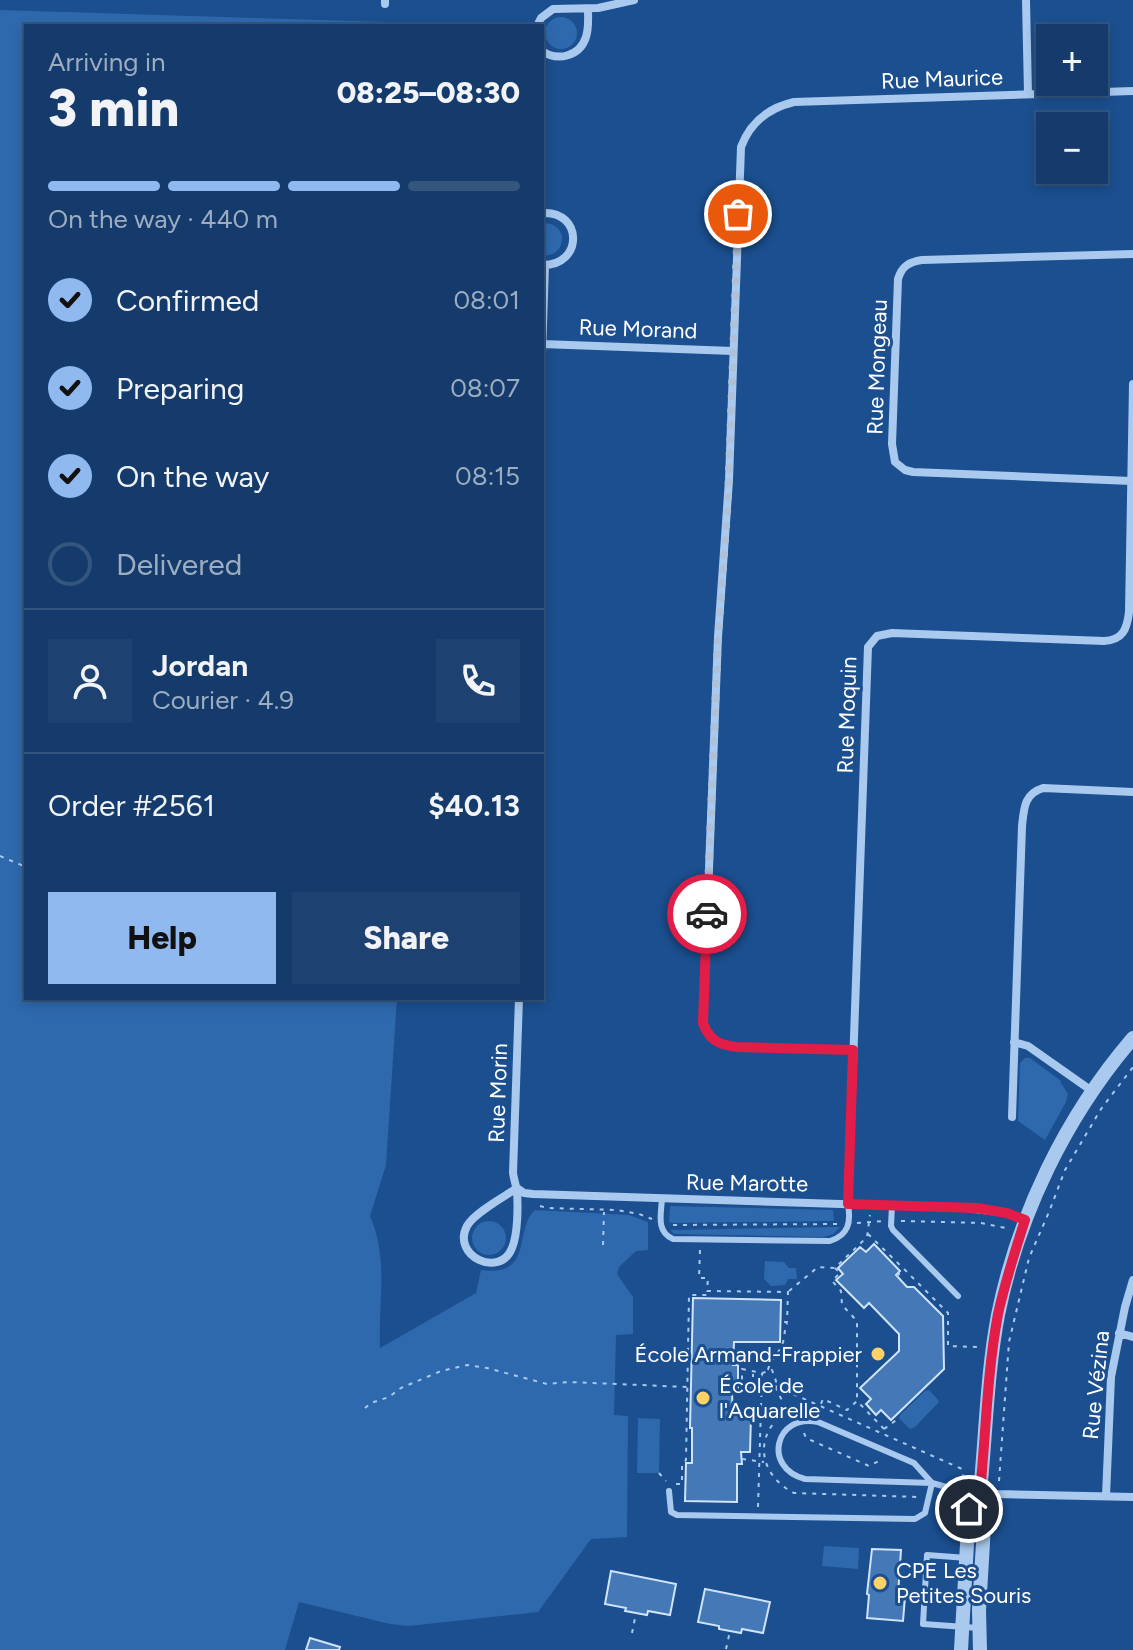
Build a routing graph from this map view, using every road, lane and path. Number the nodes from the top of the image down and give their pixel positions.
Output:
1 (634, 0) edge
2 (1026, 0) edge
3 (553, 4) edge
4 (588, 9) junction
5 (538, 24) edge
6 (544, 52) edge
7 (1133, 91) edge
8 (1028, 94) junction
9 (544, 213) edge
10 (1133, 254) edge
11 (544, 265) edge
12 (544, 344) edge
13 (733, 351) junction
14 (1133, 384) edge
15 (1131, 481) junction
16 (1133, 792) edge
17 (0, 856) edge
18 (24, 866) edge
19 (519, 1000) edge
20 (1133, 1038) edge
21 (1014, 1042) junction
22 (853, 1050) junction
23 (1133, 1067) edge
24 (1092, 1091) junction
25 (1012, 1117) dead end
26 (517, 1188) junction
27 (662, 1199) junction
28 (848, 1204) junction
29 (539, 1205) dead end
30 (892, 1205) junction
31 (604, 1210) junction
32 (870, 1214) dead end
33 (653, 1219) dead end
34 (1025, 1220) junction
35 (883, 1221) dead end
36 (899, 1221) dead end
37 (857, 1223) dead end
38 (869, 1223) junction
39 (667, 1224) dead end
40 (842, 1224) dead end
41 (1001, 1227) dead end
42 (867, 1234) junction
43 (603, 1245) dead end
44 (700, 1248) dead end
45 (835, 1268) junction
46 (904, 1269) junction
47 (897, 1276) dead end
48 (1133, 1280) edge
49 (788, 1283) dead end
50 (793, 1288) junction
51 (707, 1291) junction
52 (788, 1292) junction
53 (958, 1296) dead end
54 (781, 1322) dead end
55 (787, 1322) junction
56 (1119, 1333) junction
57 (1133, 1337) edge
58 (977, 1347) dead end
59 (768, 1370) junction
60 (753, 1372) junction
61 (762, 1373) junction
62 (775, 1386) junction
63 (687, 1387) junction
64 (753, 1389) junction
65 (762, 1390) junction
66 (857, 1401) junction
67 (820, 1406) junction
68 (365, 1408) dead end
69 (788, 1411) junction
70 (899, 1418) dead end
71 (801, 1429) dead end
72 (884, 1429) junction
73 (880, 1433) junction
74 (760, 1438) junction
75 (765, 1438) junction
76 (742, 1459) dead end
77 (759, 1461) junction
78 (765, 1462) junction
79 (869, 1466) dead end
80 (659, 1473) dead end
81 (963, 1475) dead end
82 (999, 1477) dead end
83 (932, 1483) junction
84 (669, 1491) dead end
85 (980, 1492) junction
86 (758, 1496) dead end
87 (1106, 1496) junction
88 (920, 1497) dead end
89 (1133, 1497) edge
90 (934, 1499) dead end
91 (959, 1509) dead end
92 (967, 1558) junction
93 (898, 1593) dead end
94 (906, 1594) dead end
95 (636, 1613) dead end
96 (962, 1627) junction
97 (979, 1628) junction
98 (730, 1631) dead end
99 (632, 1633) dead end
100 (726, 1649) edge
101 (961, 1650) edge
102 (980, 1650) edge

1 - 4 street
2 - 8 street
3 - 4 street
3 - 5 street
4 - 6 street
7 - 8 street, Rue Maurice
8 - 13 street, Rue Maurice
9 - 11 street
10 - 15 street, Rue Mongeau
12 - 13 street, Rue Morand
13 - 22 street
14 - 15 street, Rue Moquin
15 - 22 street, Rue Moquin
16 - 21 street
17 - 18 path
19 - 26 street, Rue Morin
20 - 24 street
21 - 24 street
21 - 25 street
22 - 28 street, Rue Moquin
23 - 82 path
24 - 34 street
26 - 26 street, Rue Morin
26 - 27 street, Rue Marotte
27 - 28 street, Rue Marotte
27 - 28 lane
28 - 30 street, Rue Marotte
29 - 31 path
30 - 34 street, Rue Marotte
30 - 53 lane
31 - 33 path
31 - 43 path
32 - 38 path
34 - 85 street
35 - 38 path
36 - 41 path
37 - 38 path
38 - 42 path
39 - 40 path, Rue Marotte
42 - 45 path
42 - 46 path
44 - 51 path
45 - 50 path
45 - 66 path
46 - 47 path
46 - 58 path
48 - 56 street, Rue Vézina
49 - 50 path
50 - 52 path
51 - 52 path
51 - 63 path
52 - 55 path
54 - 55 path
55 - 59 path
56 - 57 street
56 - 87 street, Rue Vézina
59 - 61 path
59 - 62 path
60 - 61 path
60 - 64 path
60 - 64 path
61 - 65 path
62 - 65 path
62 - 67 path
62 - 69 path
63 - 68 path
63 - 80 path
64 - 65 path
65 - 74 path
66 - 67 path
66 - 72 path
67 - 69 path
67 - 73 path
69 - 75 path
70 - 72 path
71 - 79 path
72 - 73 path
73 - 81 path
74 - 75 path
74 - 77 path
75 - 78 path
76 - 77 path
77 - 78 path
77 - 86 path
78 - 88 path
83 - 83 lane
83 - 84 lane
83 - 85 lane
85 - 87 street
85 - 92 street
85 - 97 street
87 - 89 street
90 - 91 path
92 - 96 street
92 - 96 lane
93 - 94 path
95 - 99 path
96 - 97 lane
96 - 101 street
97 - 102 street
98 - 100 path

